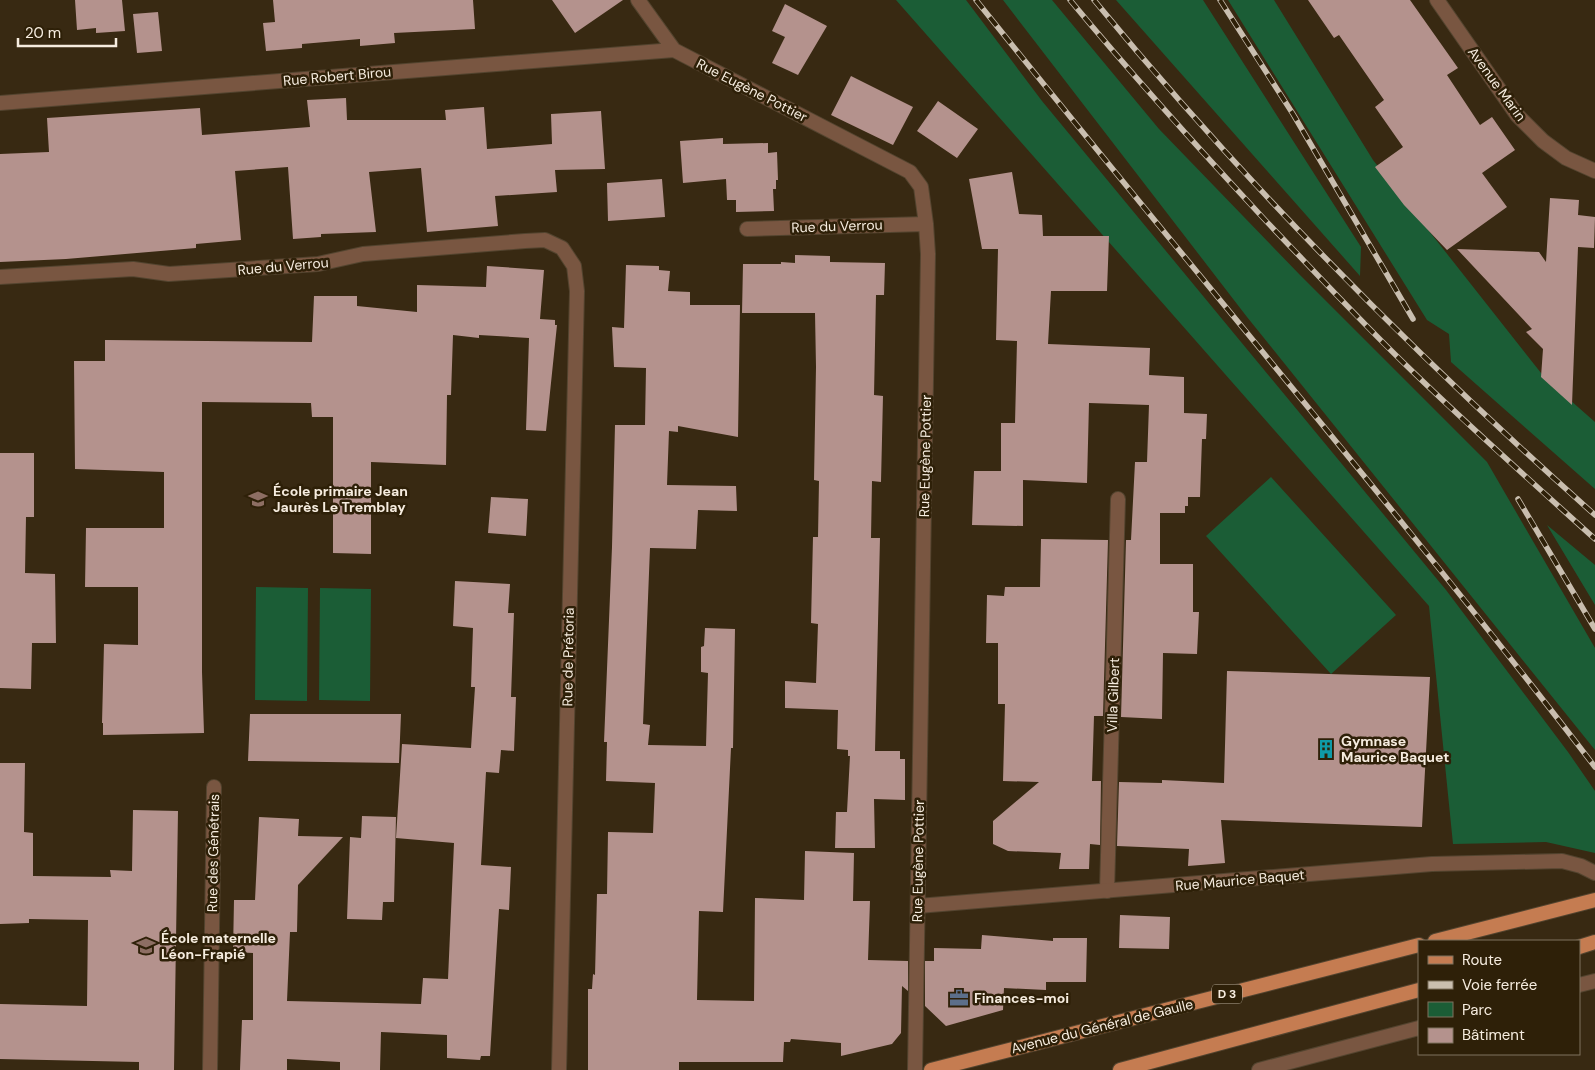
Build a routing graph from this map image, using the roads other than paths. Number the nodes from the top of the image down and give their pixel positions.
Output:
1 (638, 0) edge
2 (1437, 0) edge
3 (674, 50) junction
4 (0, 103) edge
5 (1595, 171) edge
6 (926, 224) junction
7 (747, 229) dead end
8 (562, 248) joint
9 (0, 277) edge
10 (1118, 499) dead end
11 (214, 787) dead end
12 (1595, 873) edge
13 (1107, 891) junction
14 (1595, 900) edge
15 (918, 906) junction
16 (1439, 940) edge
17 (1595, 942) edge
18 (1418, 945) edge
19 (1580, 947) edge
20 (1595, 980) edge
21 (1580, 985) edge
22 (1418, 990) edge
23 (1418, 1028) edge
24 (210, 1070) edge
25 (559, 1070) edge
26 (915, 1070) edge
27 (931, 1070) edge
28 (1120, 1070) edge
29 (1260, 1070) edge

1 - 3 street, Rue Eugène Pottier
2 - 5 street, Avenue Marin
3 - 4 street, Rue Robert Birou
3 - 6 street, Rue Eugène Pottier
6 - 7 street, Rue du Verrou
6 - 15 street, Rue Eugène Pottier
8 - 9 street, Rue du Verrou
8 - 25 street, Rue de Prétoria
10 - 13 street, Villa Gilbert
11 - 24 street, Rue des Génétrais
12 - 13 street, Rue Maurice Baquet
13 - 15 street, Rue Maurice Baquet
14 - 16 main road
15 - 26 street, Rue Eugène Pottier
17 - 19 main road
18 - 27 main road, Avenue du Général de Gaulle / D 3
20 - 21 street
22 - 28 main road
23 - 29 street

